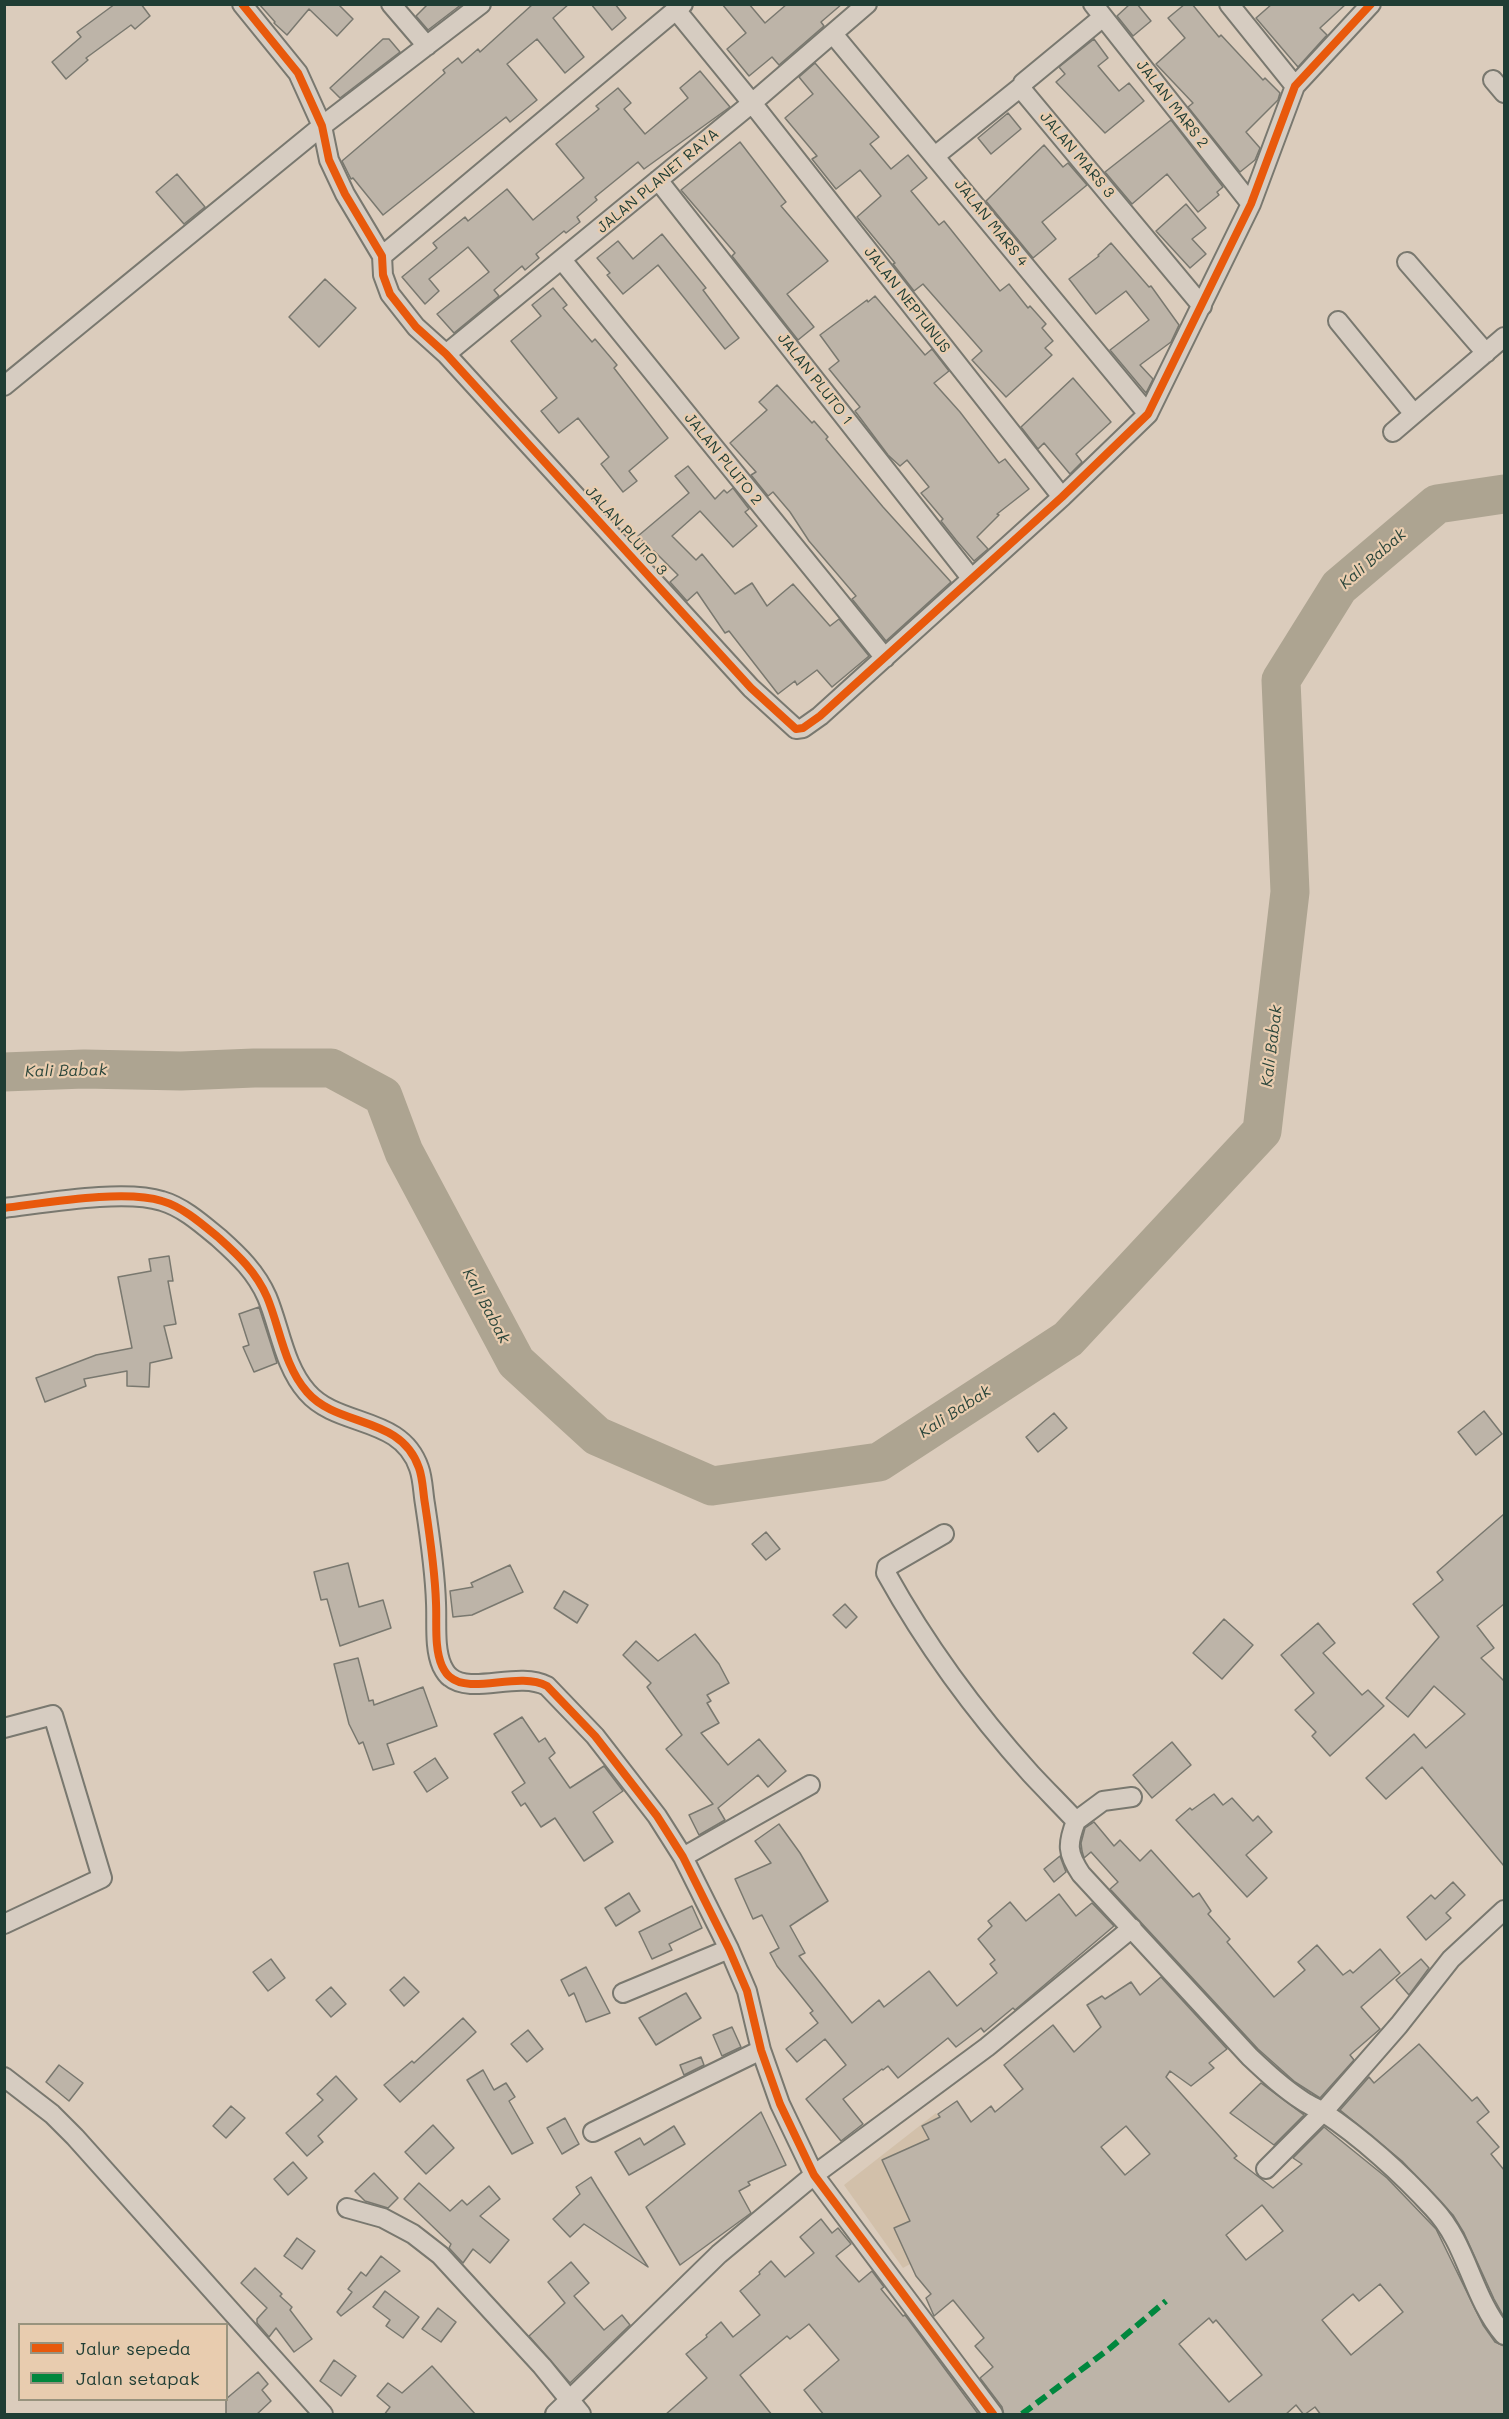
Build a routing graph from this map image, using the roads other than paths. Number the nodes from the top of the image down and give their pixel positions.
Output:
1 (242, 4) edge
2 (391, 4) edge
3 (481, 4) edge
4 (867, 4) edge
5 (1229, 4) edge
6 (1370, 5) edge
7 (679, 7) edge
8 (1098, 11) edge
9 (833, 34) junction
10 (427, 46) junction
11 (1022, 86) junction
12 (1295, 86) junction
13 (752, 103) junction
14 (322, 126) junction
15 (935, 156) junction
16 (658, 180) junction
17 (1251, 204) junction
18 (382, 256) junction
19 (562, 260) junction
20 (1407, 262) dead end
21 (1202, 306) junction
22 (1338, 321) dead end
23 (1504, 337) edge
24 (1486, 353) junction
25 (446, 354) junction
26 (4, 386) edge
27 (1148, 414) junction
28 (1414, 414) junction
29 (1393, 432) dead end
30 (1062, 497) junction
31 (971, 578) junction
32 (885, 657) junction
33 (4, 1208) edge
34 (944, 1534) dead end
35 (4, 1728) edge
36 (810, 1785) dead end
37 (1132, 1797) dead end
38 (1076, 1821) junction
39 (684, 1857) junction
40 (1504, 1910) edge
41 (5, 1920) edge
42 (1132, 1928) junction
43 (729, 1949) junction
44 (623, 1993) dead end
45 (761, 2050) junction
46 (4, 2077) edge
47 (1323, 2112) junction
48 (593, 2132) dead end
49 (1266, 2169) dead end
50 (814, 2175) junction
51 (347, 2208) dead end
52 (1504, 2335) edge
53 (563, 2406) edge
54 (323, 2415) edge
55 (581, 2415) edge
56 (993, 2415) edge

1 - 14 street
2 - 10 street
3 - 10 street
4 - 9 street, JALAN PLANET RAYA
5 - 12 street
6 - 12 street
7 - 13 street, JALAN NEPTUNUS
7 - 18 street
8 - 11 street
8 - 17 street, JALAN MARS 2
9 - 13 street, JALAN PLANET RAYA
9 - 15 street, JALAN MARS 4
10 - 14 street
11 - 15 street
11 - 21 street, JALAN MARS 3
12 - 17 street
13 - 16 street, JALAN PLANET RAYA
13 - 30 street, JALAN NEPTUNUS
14 - 18 street
14 - 26 street
15 - 27 street, JALAN MARS 4
16 - 19 street, JALAN PLANET RAYA
16 - 31 street, JALAN PLUTO 1
17 - 21 street
18 - 25 street, JALAN PLUTO 3
19 - 25 street, JALAN PLANET RAYA
19 - 32 street, JALAN PLUTO 2
20 - 24 street
21 - 27 street
22 - 28 street
23 - 24 street
24 - 28 street
25 - 32 street, JALAN PLUTO 3
27 - 30 street
28 - 29 street
30 - 31 street
31 - 32 street
33 - 39 street
34 - 38 street
35 - 41 street
36 - 39 street
37 - 38 street
38 - 42 street
39 - 43 street
40 - 47 street
42 - 47 street
42 - 50 street
43 - 44 street
43 - 45 street
45 - 48 street
45 - 50 street
46 - 54 street
47 - 49 street
47 - 52 street
50 - 53 street
50 - 56 street
51 - 53 street
53 - 55 street

